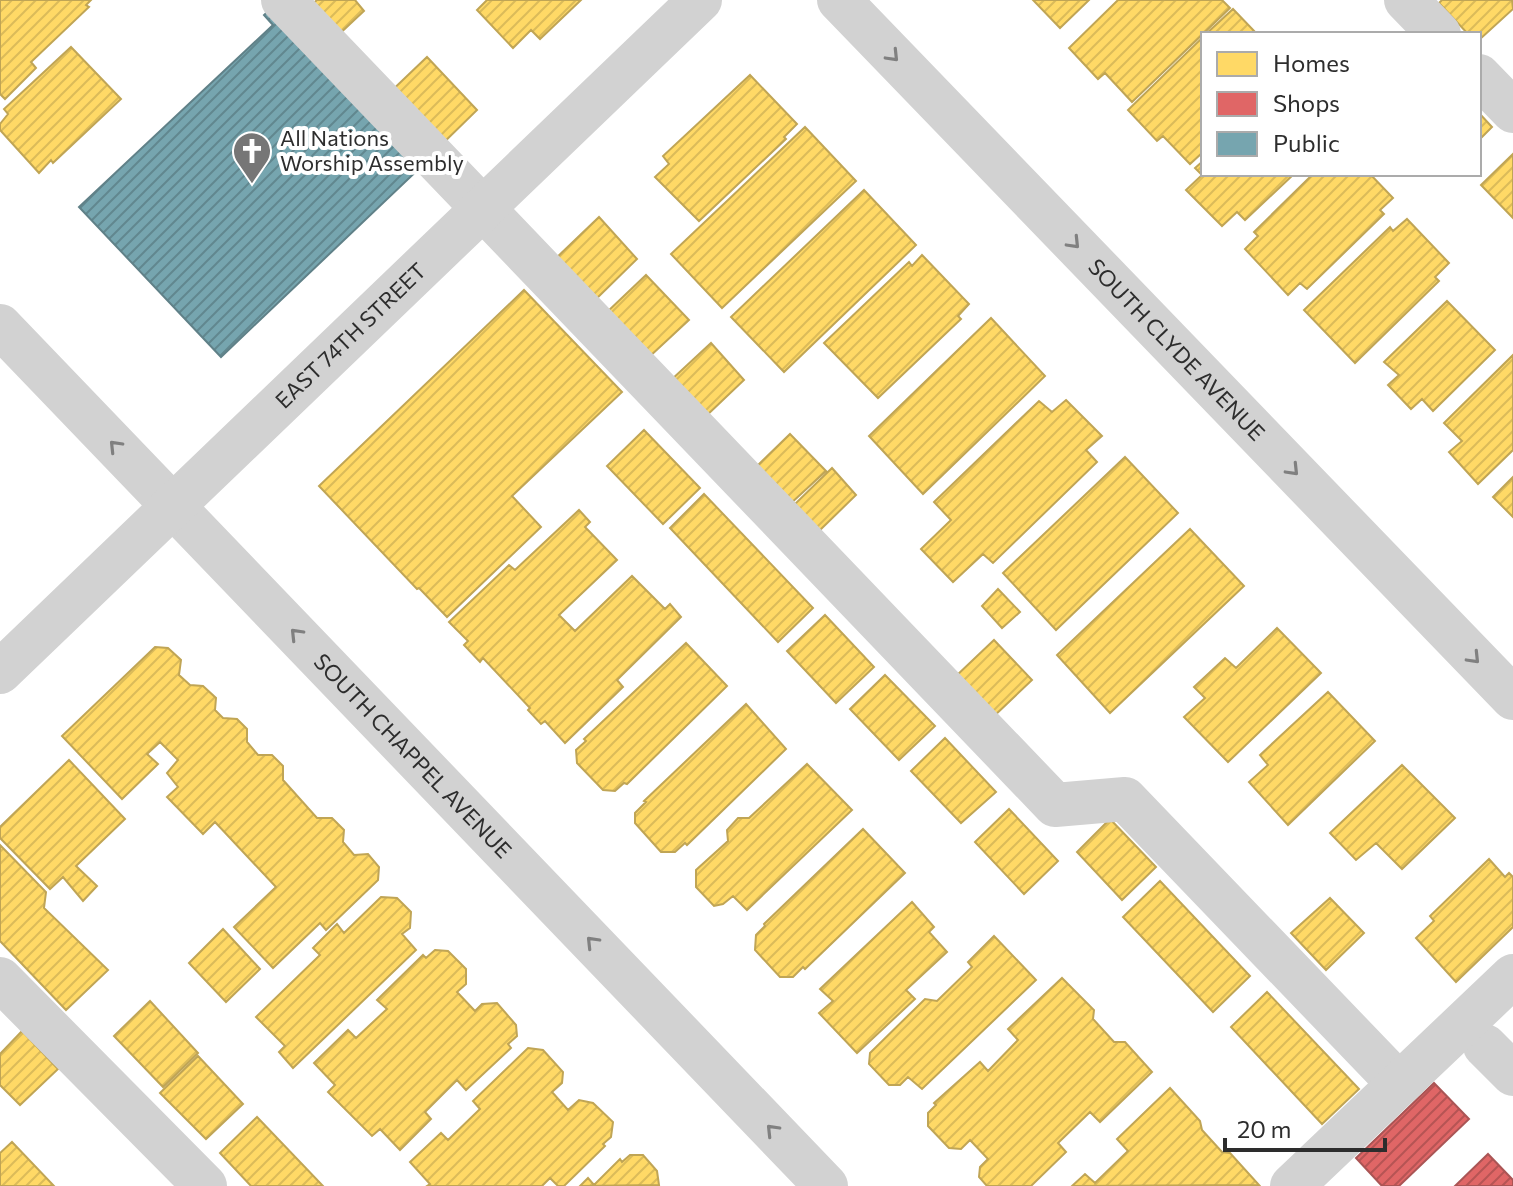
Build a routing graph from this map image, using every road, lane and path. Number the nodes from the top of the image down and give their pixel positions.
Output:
1 (283, 0) edge
2 (700, 0) edge
3 (839, 0) edge
4 (1406, 0) edge
5 (1437, 32) edge
6 (1481, 78) edge
7 (1513, 111) edge
8 (483, 208) junction
9 (0, 326) edge
10 (173, 505) junction
11 (0, 672) edge
12 (1513, 698) edge
13 (1513, 976) edge
14 (0, 979) edge
15 (1399, 1084) junction
16 (205, 1186) edge
17 (826, 1186) edge
18 (1292, 1186) edge

1 - 8 street
2 - 8 street, EAST 74TH STREET
3 -> 12 street, SOUTH CLYDE AVENUE
4 - 5 street
6 - 7 street
8 - 10 street, EAST 74TH STREET
8 - 15 street
10 -> 9 street, SOUTH CHAPPEL AVENUE
10 - 11 street, EAST 74TH STREET
17 -> 10 street, SOUTH CHAPPEL AVENUE
13 - 15 street
14 - 16 street
15 - 18 street

